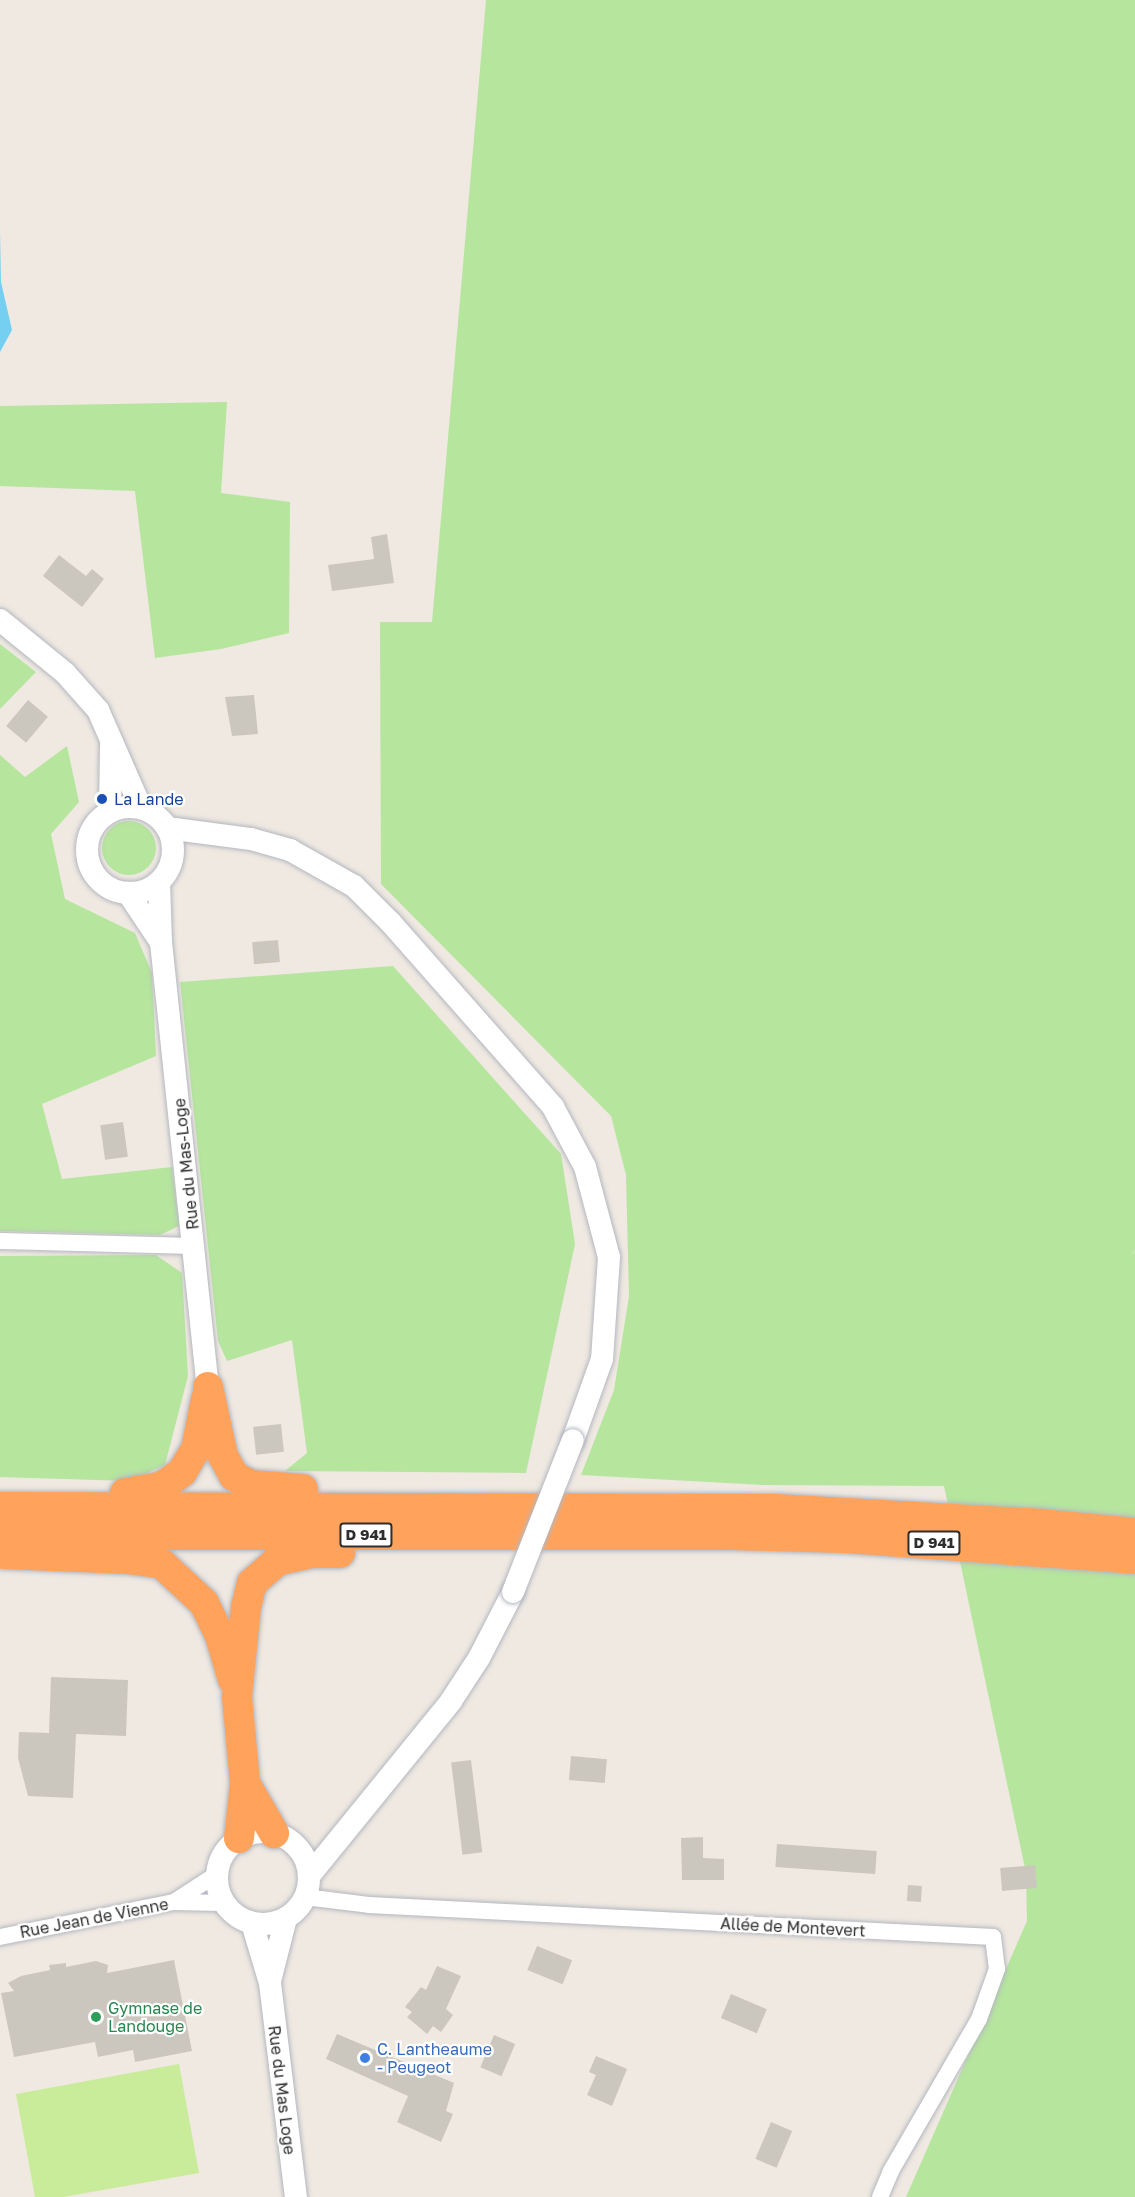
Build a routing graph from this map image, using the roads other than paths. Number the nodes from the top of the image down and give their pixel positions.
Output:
1 (0, 620) edge
2 (111, 736) junction
3 (141, 808) junction
4 (110, 812) junction
5 (167, 828) junction
6 (206, 831) junction
7 (172, 857) junction
8 (159, 882) junction
9 (128, 893) junction
10 (161, 942) junction
11 (0, 1241) edge
12 (195, 1246) junction
13 (208, 1387) junction
14 (0, 1506) edge
15 (466, 1508) junction
16 (1135, 1533) edge
17 (0, 1535) edge
18 (732, 1535) junction
19 (0, 1554) edge
20 (1135, 1559) edge
21 (237, 1697) junction
22 (245, 1783) junction
23 (281, 1836) junction
24 (239, 1838) junction
25 (336, 1840) junction
26 (217, 1875) junction
27 (307, 1887) junction
28 (174, 1902) junction
29 (224, 1903) junction
30 (286, 1918) junction
31 (252, 1923) junction
32 (0, 1937) edge
33 (270, 1983) junction
34 (296, 2197) edge
35 (880, 2197) edge

1 - 2 main road
2 - 3 main road
2 - 4 main road
3 - 4 main road
3 - 5 main road
4 - 9 main road
5 - 6 main road
5 - 7 main road
6 - 7 main road
6 - 25 main road, bridge
7 - 8 main road
8 - 9 main road
8 - 10 main road, Rue du Mas-Loge
9 - 10 main road, Rue du Mas-Loge
10 - 12 main road, Rue du Mas-Loge
11 - 12 street
12 - 13 main road, Rue du Mas-Loge
13 - 14 highway
13 - 15 highway
14 - 15 highway, D 941
15 - 16 highway, D 941
17 - 18 highway, D 941
18 - 20 highway, D 941
18 - 21 highway
19 - 21 highway
21 - 22 highway
22 - 23 highway
22 - 24 highway
23 - 24 main road
23 - 25 main road
23 - 27 main road
24 - 26 main road
25 - 27 main road
26 - 28 street
26 - 29 main road
27 - 30 main road
27 - 35 street, Allée de Montevert
28 - 29 street, Rue Jean de Vienne
28 - 32 street, Rue Jean de Vienne
29 - 31 main road
30 - 31 main road
30 - 33 main road, Rue du Mas Loge
31 - 33 main road, Rue du Mas Loge
33 - 34 main road, Rue du Mas Loge

